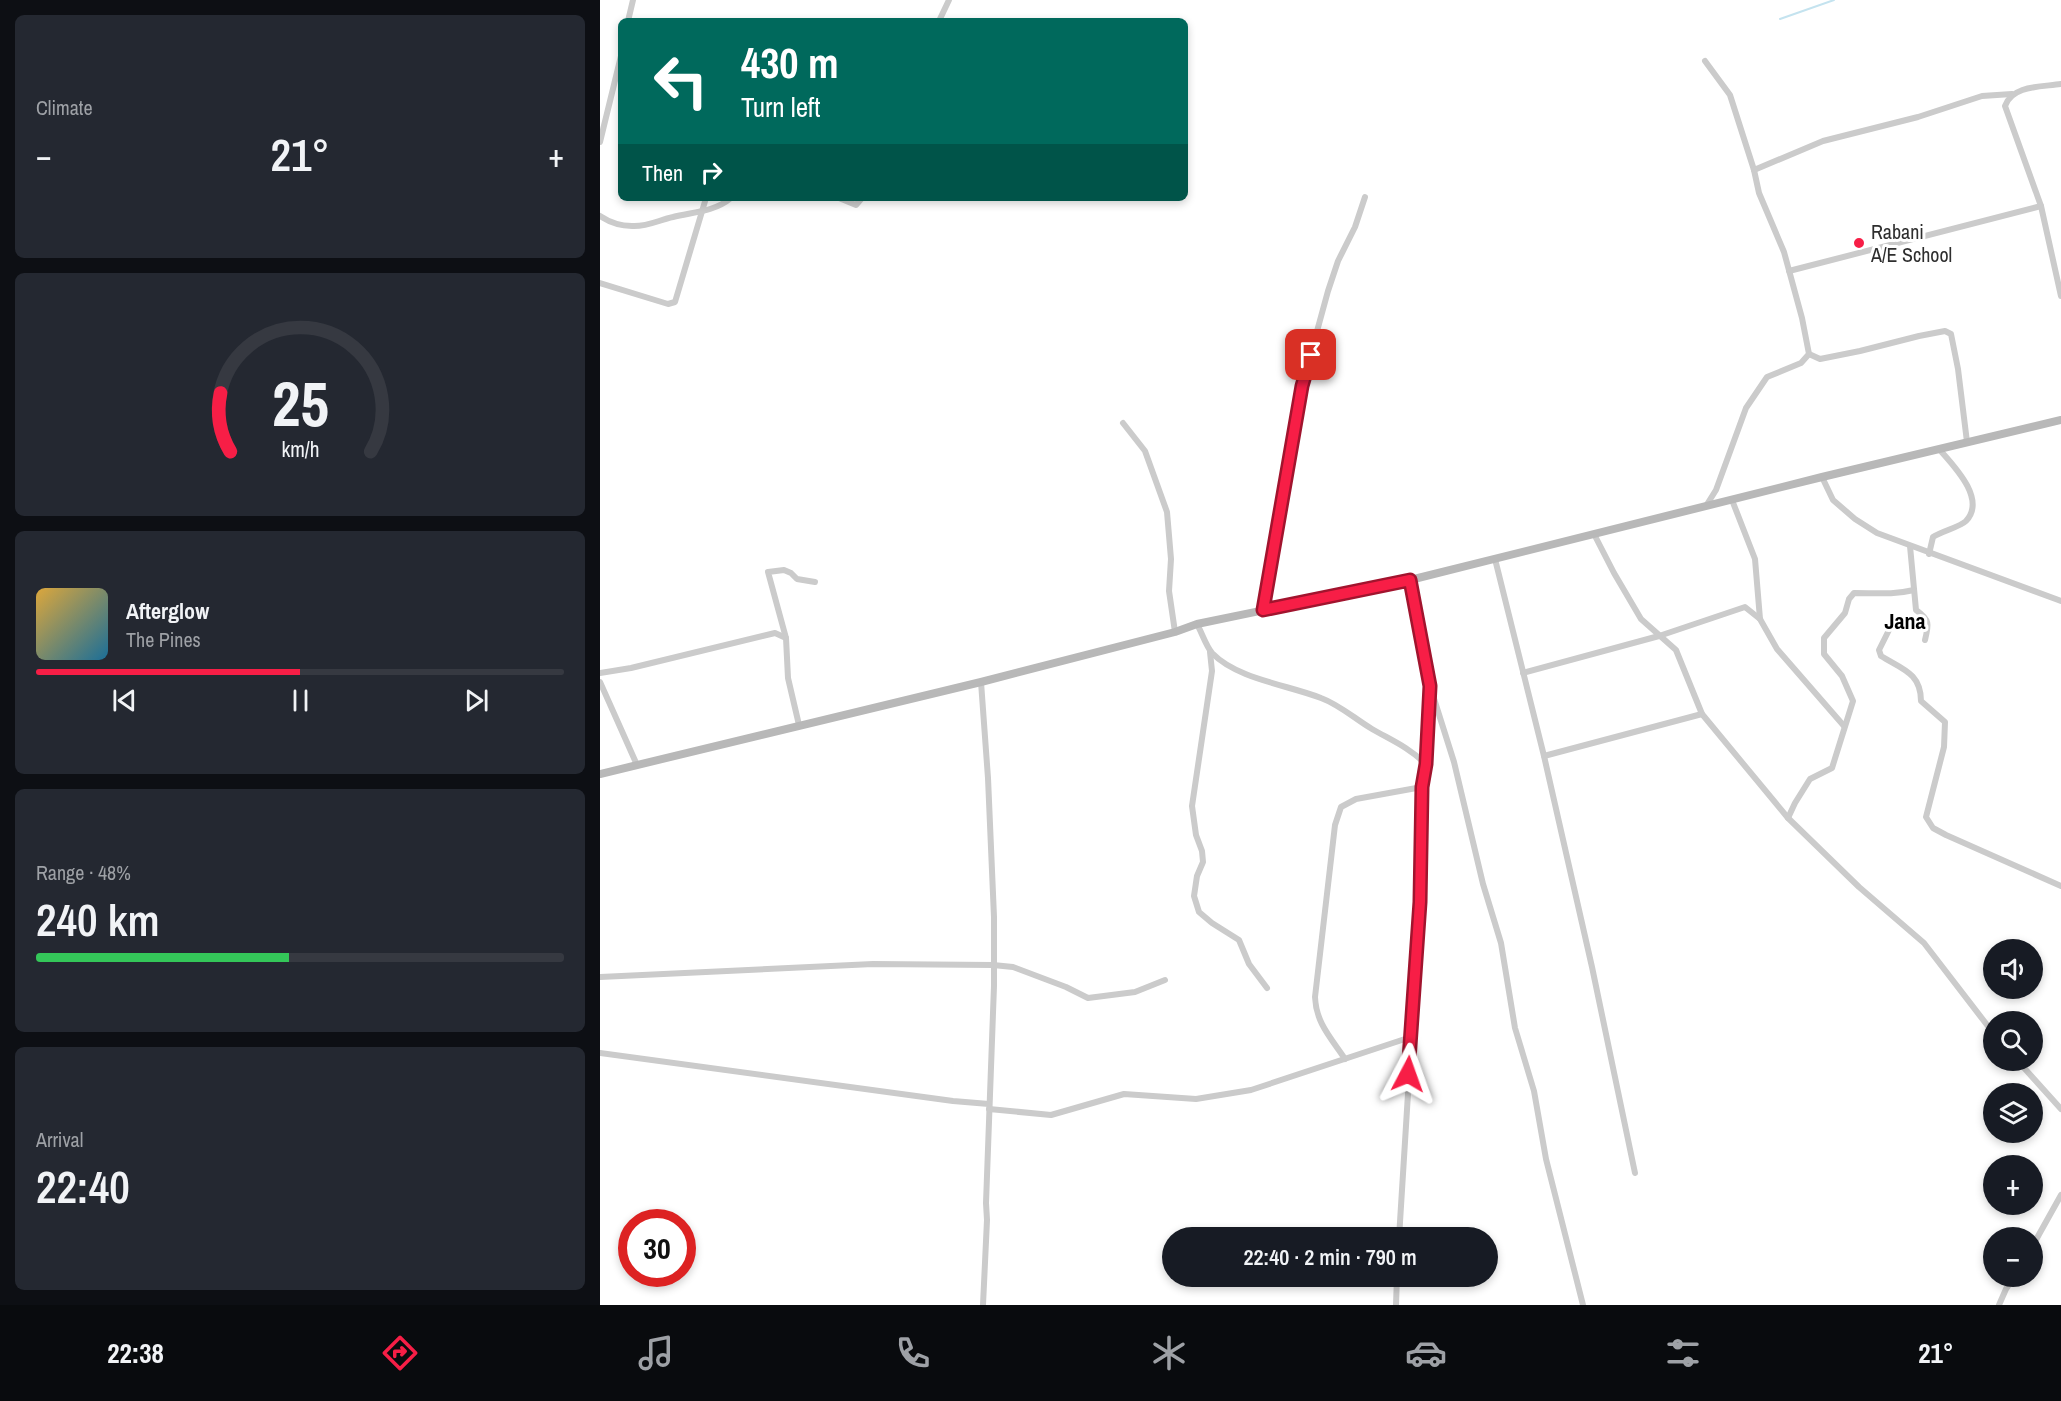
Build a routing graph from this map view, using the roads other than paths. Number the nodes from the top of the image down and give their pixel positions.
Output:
1 (633, 0) edge
2 (949, 0) edge
3 (629, 18) edge
4 (940, 18) edge
5 (1705, 61) dead end
6 (618, 68) edge
7 (2061, 84) edge
8 (2012, 94) junction
9 (600, 142) edge
10 (1754, 170) junction
11 (1365, 197) dead end
12 (705, 201) edge
13 (725, 201) edge
14 (846, 201) edge
15 (859, 201) edge
16 (2041, 206) junction
17 (701, 213) junction
18 (600, 216) edge
19 (1789, 272) junction
20 (600, 283) edge
21 (2061, 296) edge
22 (1809, 354) junction
23 (2061, 420) edge
24 (1124, 423) dead end
25 (1967, 442) junction
26 (1939, 449) junction
27 (1822, 477) junction
28 (1731, 500) junction
29 (1705, 507) junction
30 (1594, 534) junction
31 (1910, 546) junction
32 (1929, 554) junction
33 (1495, 559) junction
34 (1410, 580) junction
35 (814, 582) dead end
36 (1914, 590) junction
37 (2061, 601) edge
38 (1263, 610) junction
39 (1760, 619) junction
40 (1894, 620) dead end
41 (1197, 624) junction
42 (1175, 632) junction
43 (1659, 636) junction
44 (786, 639) junction
45 (1925, 640) dead end
46 (1210, 651) junction
47 (600, 673) edge
48 (1522, 673) junction
49 (600, 682) edge
50 (981, 682) junction
51 (1430, 686) junction
52 (1702, 714) junction
53 (798, 725) junction
54 (1844, 726) junction
55 (1544, 756) junction
56 (1426, 764) junction
57 (637, 765) junction
58 (600, 774) edge
59 (1422, 787) junction
60 (1788, 818) junction
61 (2061, 886) edge
62 (993, 965) junction
63 (600, 977) edge
64 (1165, 980) dead end
65 (1268, 988) dead end
66 (1983, 1020) edge
67 (1411, 1037) junction
68 (600, 1053) edge
69 (1345, 1059) junction
70 (2026, 1071) edge
71 (989, 1106) junction
72 (2061, 1109) edge
73 (1635, 1173) dead end
74 (2061, 1195) edge
75 (2053, 1210) junction
76 (2061, 1212) edge
77 (1401, 1227) edge
78 (2043, 1228) edge
79 (1397, 1287) edge
80 (2007, 1287) edge
81 (983, 1305) edge
82 (1396, 1305) edge
83 (1583, 1305) edge
84 (1999, 1305) edge

1 - 3 street
2 - 4 street
5 - 10 street
6 - 9 street
7 - 8 street
8 - 10 street
8 - 16 street
10 - 19 street
11 - 38 street
12 - 17 street
13 - 17 street
14 - 15 street
16 - 19 street
16 - 21 street
17 - 18 street
17 - 20 street
19 - 22 street
22 - 25 street
22 - 29 street
23 - 25 main road
24 - 42 street
25 - 26 main road
26 - 27 main road
26 - 32 street
27 - 28 main road
27 - 31 street
28 - 29 main road
28 - 39 street
29 - 30 main road
30 - 33 main road
30 - 43 street
31 - 32 street
31 - 36 street
32 - 37 street
33 - 34 main road
33 - 48 street
34 - 38 main road
34 - 51 street
35 - 44 street
36 - 45 street
36 - 54 street
38 - 41 main road
39 - 43 street
39 - 54 street
40 - 61 street
41 - 42 main road
41 - 46 street
42 - 50 main road
43 - 48 street
43 - 52 street
44 - 47 street
44 - 53 street
46 - 56 street
46 - 65 street
48 - 55 street
49 - 57 street
50 - 53 main road
50 - 62 street
51 - 56 street
51 - 83 street
52 - 55 street
52 - 60 street
53 - 57 main road
54 - 60 street
55 - 73 street
56 - 59 street
57 - 58 main road
59 - 67 street
59 - 69 street
60 - 66 street
62 - 63 street
62 - 64 street
62 - 71 street
67 - 69 street
67 - 77 street
68 - 71 street
69 - 71 street
70 - 72 street
71 - 81 street
74 - 75 street
75 - 76 street
75 - 78 street
79 - 82 street
80 - 84 street

